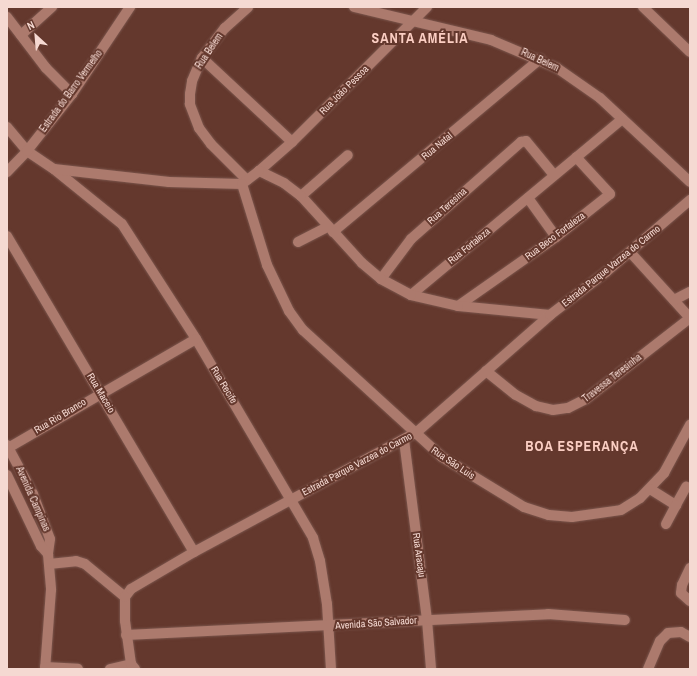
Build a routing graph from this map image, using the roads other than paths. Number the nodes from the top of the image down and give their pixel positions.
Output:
1 (52, 7) edge
2 (130, 7) edge
3 (248, 7) edge
4 (354, 7) edge
5 (427, 7) edge
6 (644, 7) edge
7 (7, 17) edge
8 (412, 21) junction
9 (21, 35) junction
10 (690, 52) edge
11 (202, 58) junction
12 (540, 59) junction
13 (72, 94) junction
14 (622, 119) junction
15 (7, 127) edge
16 (292, 142) junction
17 (27, 151) junction
18 (348, 155) dead end
19 (576, 156) junction
20 (54, 169) junction
21 (259, 171) junction
22 (7, 172) edge
23 (554, 175) junction
24 (245, 182) junction
25 (690, 182) edge
26 (301, 196) junction
27 (528, 198) junction
28 (690, 200) edge
29 (331, 230) junction
30 (7, 236) edge
31 (556, 236) junction
32 (298, 242) dead end
33 (630, 252) junction
34 (382, 279) junction
35 (690, 292) edge
36 (411, 295) junction
37 (674, 300) junction
38 (458, 306) junction
39 (550, 315) junction
40 (690, 318) edge
41 (196, 339) junction
42 (486, 371) junction
43 (101, 392) junction
44 (690, 425) edge
45 (417, 432) junction
46 (404, 440) junction
47 (8, 446) edge
48 (7, 474) edge
49 (686, 487) dead end
50 (650, 489) junction
51 (292, 500) junction
52 (676, 505) junction
53 (666, 524) dead end
54 (194, 552) junction
55 (48, 559) junction
56 (690, 568) edge
57 (125, 597) junction
58 (690, 601) edge
59 (427, 620) junction
60 (625, 620) dead end
61 (328, 626) junction
62 (126, 635) junction
63 (690, 637) edge
64 (133, 667) edge
65 (45, 668) edge
66 (78, 669) edge
67 (110, 669) edge
68 (331, 669) edge
69 (431, 669) edge
70 (648, 669) edge

1 - 9 street
2 - 13 street, Estrada do Barro Vermelho
3 - 11 street, Rua Belem
4 - 8 street, Rua Belem
5 - 8 street, Rua João Pessoa
6 - 10 street
7 - 9 street
8 - 12 street, Rua Belem
8 - 16 street, Rua João Pessoa
9 - 13 street
11 - 16 street
11 - 24 street, Rua Belem
12 - 14 street, Rua Belem
12 - 29 street, Rua Natal
13 - 17 street, Estrada do Barro Vermelho
14 - 19 street, Rua Fortaleza
14 - 25 street, Rua Belem
15 - 17 street, Rua Recife
16 - 21 street, Rua João Pessoa
17 - 20 street, Rua Recife
17 - 22 street, Estrada do Barro Vermelho
18 - 26 street
19 - 23 street, Rua Fortaleza
19 - 31 street, Rua Beco Fortaleza
20 - 24 street
20 - 41 street, Rua Recife
21 - 24 street
21 - 26 street
23 - 27 street, Rua Fortaleza
23 - 34 street, Rua Teresina
24 - 45 street, Rua São Luis
26 - 29 street
27 - 31 street
27 - 36 street, Rua Fortaleza
28 - 33 street, Estrada Parque Varzea do Carmo
29 - 32 street, Rua Natal
29 - 34 street
30 - 43 street, Rua Maceio
31 - 38 street, Rua Beco Fortaleza
33 - 37 street
33 - 39 street, Estrada Parque Varzea do Carmo
34 - 36 street
35 - 37 street
36 - 38 street
37 - 40 street
38 - 39 street
39 - 42 street, Estrada Parque Varzea do Carmo
40 - 42 street, Travessa Teresinha
41 - 43 street, Rua Rio Branco
41 - 51 street, Rua Recife
42 - 45 street, Estrada Parque Varzea do Carmo
43 - 47 street, Rua Rio Branco
43 - 54 street, Rua Maceio
44 - 50 street, Rua São Luis
45 - 46 street, Estrada Parque Varzea do Carmo
45 - 50 street, Rua São Luis
46 - 51 street, Estrada Parque Varzea do Carmo
46 - 59 street, Rua Aracaju
47 - 55 street, Avenida Campinas
48 - 55 street, Avenida Campinas
49 - 52 street
50 - 52 street
51 - 54 street, Estrada Parque Varzea do Carmo
51 - 61 street, Rua Recife
52 - 53 street
54 - 57 street, Estrada Parque Varzea do Carmo
55 - 57 street
55 - 65 street, Avenida Campinas
56 - 58 street
57 - 62 street
59 - 60 street, Avenida São Salvador
59 - 61 street, Avenida São Salvador
59 - 69 street, Rua Aracaju
61 - 62 street, Avenida São Salvador
61 - 68 street, Rua Recife
62 - 64 street
63 - 70 street
64 - 67 street
65 - 66 street

